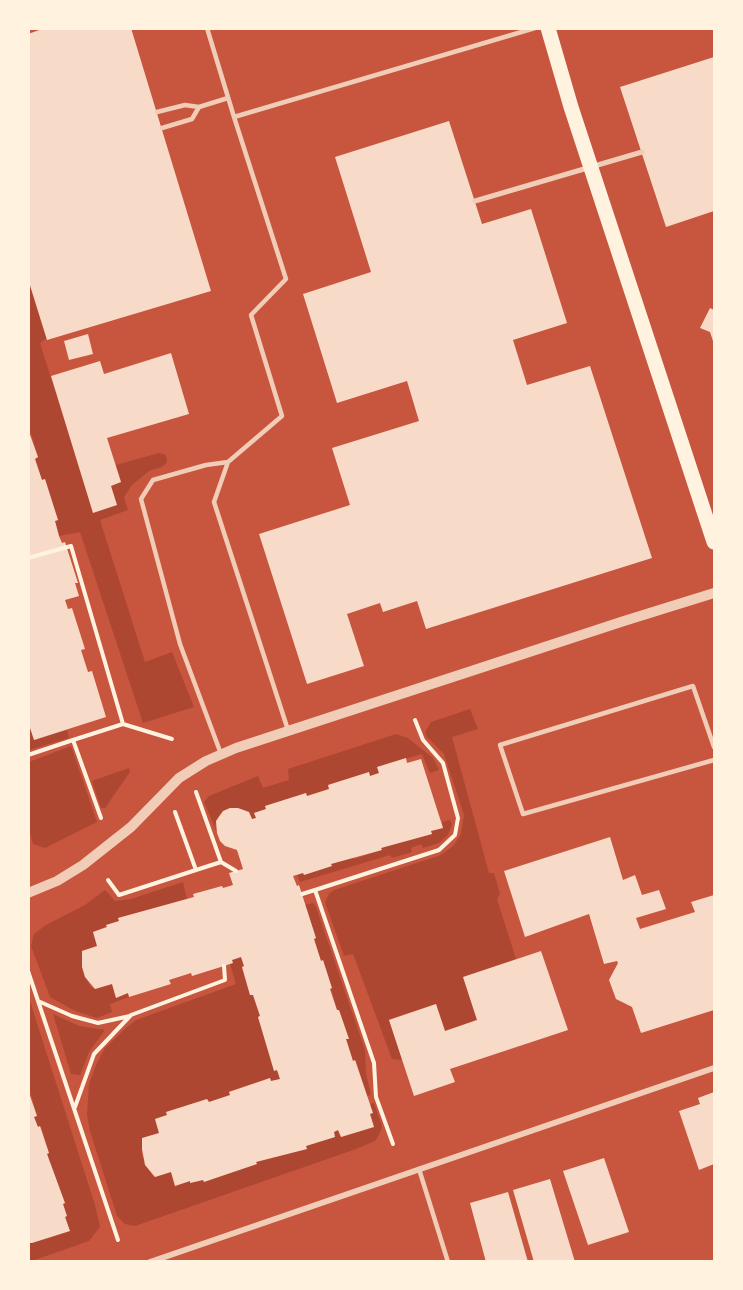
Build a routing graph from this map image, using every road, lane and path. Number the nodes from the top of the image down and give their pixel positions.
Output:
1 (207, 28) edge
2 (535, 28) edge
3 (548, 28) edge
4 (228, 98) junction
5 (199, 107) junction
6 (157, 112) dead end
7 (234, 117) junction
8 (162, 128) dead end
9 (642, 152) dead end
10 (475, 201) dead end
11 (228, 462) junction
12 (714, 542) edge
13 (28, 558) edge
14 (714, 593) edge
15 (415, 720) dead end
16 (123, 724) junction
17 (288, 730) junction
18 (73, 740) junction
19 (172, 740) dead end
20 (714, 747) edge
21 (221, 754) junction
22 (28, 755) edge
23 (714, 760) edge
24 (196, 792) dead end
25 (175, 811) dead end
26 (100, 818) dead end
27 (221, 862) junction
28 (196, 870) junction
29 (236, 871) dead end
30 (108, 880) dead end
31 (315, 890) junction
32 (28, 893) edge
33 (302, 894) dead end
34 (224, 966) dead end
35 (28, 971) edge
36 (39, 1001) junction
37 (131, 1015) junction
38 (714, 1068) edge
39 (74, 1108) junction
40 (393, 1144) dead end
41 (419, 1169) junction
42 (118, 1240) dead end
43 (150, 1262) edge
44 (448, 1262) edge

1 - 4 lane
2 - 7 lane
3 - 12 main road
4 - 5 lane
4 - 7 lane
5 - 6 lane
5 - 8 lane
7 - 11 lane
9 - 10 street
11 - 17 lane
11 - 21 lane
13 - 16 path
14 - 17 street
15 - 31 path
16 - 18 path
16 - 19 path
17 - 21 street
18 - 22 path
18 - 26 path
20 - 23 lane
21 - 32 street
24 - 27 path
25 - 28 path
27 - 28 path
27 - 29 path
28 - 30 path
31 - 33 path
31 - 40 path
34 - 37 path
35 - 36 path
36 - 37 path
36 - 39 path
37 - 39 path
38 - 41 street
39 - 42 path
41 - 43 street
41 - 44 lane

